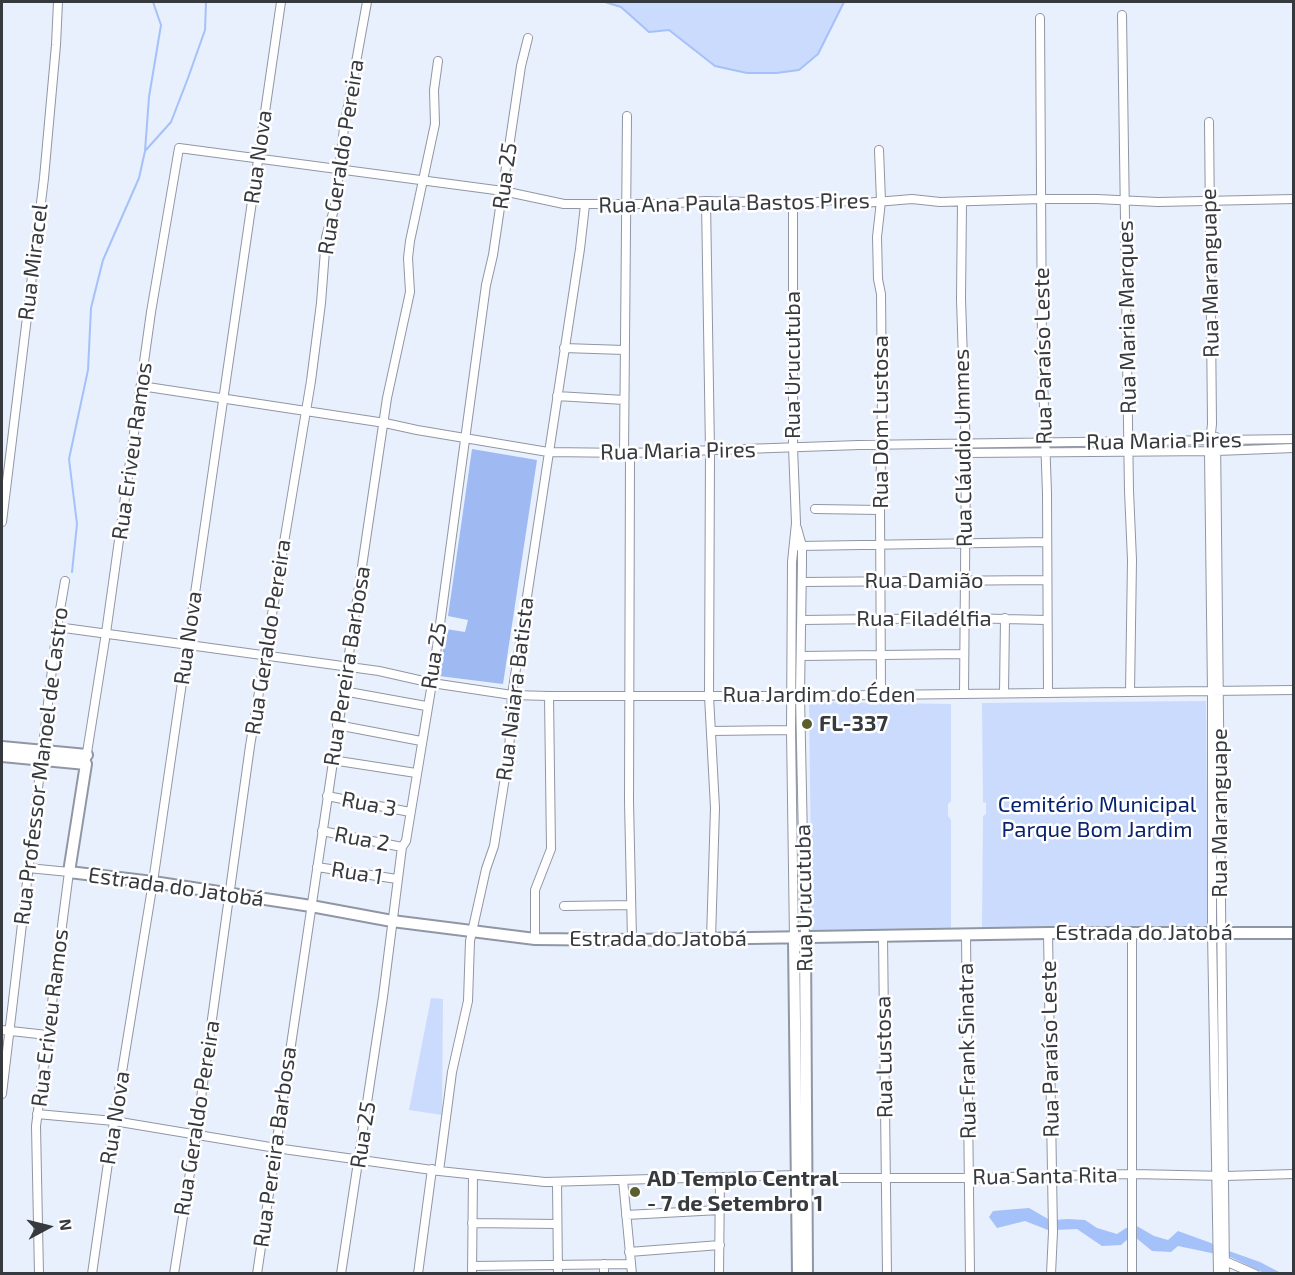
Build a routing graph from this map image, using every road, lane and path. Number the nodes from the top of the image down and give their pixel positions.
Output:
1 (58, 2) edge
2 (281, 2) edge
3 (367, 2) edge
4 (1122, 15) dead end
5 (1040, 18) dead end
6 (528, 38) dead end
7 (438, 62) dead end
8 (627, 116) dead end
9 (1209, 122) dead end
10 (179, 148) joint
11 (879, 150) dead end
12 (257, 158) junction
13 (340, 169) junction
14 (423, 180) junction
15 (503, 191) junction
16 (1041, 199) junction
17 (1293, 199) edge
18 (1125, 200) junction
19 (706, 201) junction
20 (880, 201) junction
21 (1210, 201) junction
22 (962, 202) junction
23 (625, 204) junction
24 (585, 205) junction
25 (793, 206) junction
26 (564, 348) junction
27 (624, 350) junction
28 (141, 386) junction
29 (557, 396) junction
30 (223, 400) junction
31 (624, 400) junction
32 (305, 412) junction
33 (385, 423) junction
34 (466, 437) junction
35 (1293, 439) edge
36 (1213, 440) junction
37 (1044, 443) junction
38 (881, 444) junction
39 (794, 447) junction
40 (1129, 447) junction
41 (1293, 448) edge
42 (965, 449) junction
43 (710, 451) junction
44 (1213, 451) junction
45 (548, 452) junction
46 (1045, 452) junction
47 (627, 453) junction
48 (5, 473) edge
49 (815, 509) dead end
50 (880, 510) junction
51 (2, 522) edge
52 (1047, 542) junction
53 (964, 544) junction
54 (881, 545) junction
55 (797, 546) junction
56 (1046, 580) junction
57 (64, 581) dead end
58 (880, 581) junction
59 (802, 582) junction
60 (964, 582) junction
61 (964, 618) junction
62 (1005, 618) junction
63 (881, 619) junction
64 (802, 620) junction
65 (1046, 620) junction
66 (57, 627) junction
67 (106, 633) junction
68 (187, 646) junction
69 (963, 654) junction
70 (881, 655) junction
71 (266, 656) junction
72 (801, 656) junction
73 (347, 667) junction
74 (432, 683) junction
75 (1293, 690) edge
76 (343, 691) junction
77 (1130, 692) junction
78 (1004, 693) junction
79 (1047, 693) junction
80 (1216, 693) junction
81 (881, 694) junction
82 (964, 694) junction
83 (512, 695) junction
84 (796, 695) junction
85 (549, 696) junction
86 (631, 696) junction
87 (709, 696) junction
88 (426, 705) junction
89 (337, 725) junction
90 (791, 730) junction
91 (711, 731) junction
92 (422, 741) junction
93 (2, 747) edge
94 (41, 755) junction
95 (2, 756) edge
96 (86, 760) junction
97 (332, 760) junction
98 (416, 773) junction
99 (327, 796) junction
100 (410, 812) junction
101 (322, 831) junction
102 (402, 847) junction
103 (317, 867) junction
104 (28, 868) junction
105 (69, 872) junction
106 (397, 879) junction
107 (153, 882) junction
108 (231, 894) junction
109 (631, 905) junction
110 (311, 906) junction
111 (564, 906) dead end
112 (392, 921) junction
113 (472, 931) junction
114 (1216, 932) junction
115 (1048, 933) junction
116 (1132, 933) junction
117 (1293, 933) edge
118 (966, 936) junction
119 (883, 937) junction
120 (800, 938) junction
121 (535, 939) junction
122 (711, 939) junction
123 (632, 940) junction
124 (6, 1030) edge
125 (47, 1035) junction
126 (2, 1094) edge
127 (37, 1114) junction
128 (114, 1121) junction
129 (196, 1134) junction
130 (276, 1148) junction
131 (359, 1160) junction
132 (436, 1170) junction
133 (1133, 1174) junction
134 (1293, 1174) edge
135 (473, 1175) junction
136 (1221, 1176) junction
137 (720, 1177) junction
138 (802, 1177) junction
139 (886, 1177) junction
140 (1052, 1177) junction
141 (968, 1178) junction
142 (624, 1180) junction
143 (557, 1182) junction
144 (720, 1210) junction
145 (626, 1215) junction
146 (472, 1223) junction
147 (557, 1224) junction
148 (720, 1245) junction
149 (629, 1251) junction
150 (1225, 1261) junction
151 (559, 1264) junction
152 (604, 1264) junction
153 (631, 1264) junction
154 (472, 1270) edge
155 (39, 1274) edge
156 (92, 1274) edge
157 (174, 1274) edge
158 (257, 1274) edge
159 (341, 1274) edge
160 (418, 1274) edge
161 (558, 1274) edge
162 (604, 1274) edge
163 (632, 1274) edge
164 (719, 1274) edge
165 (798, 1274) edge
166 (807, 1274) edge
167 (887, 1274) edge
168 (970, 1274) edge
169 (1051, 1274) edge
170 (1132, 1274) edge
171 (1218, 1274) edge
172 (1225, 1274) edge
173 (1255, 1274) edge

1 - 48 street, Rua Miracel
2 - 12 street, Rua Nova
3 - 13 street, Rua Geraldo Pereira
4 - 18 street, Rua Maria Marques
5 - 16 street, Rua Paraíso Leste
6 - 15 street, Rua 25
7 - 14 street, Rua Pereira Barbosa
8 - 23 street
9 - 21 street, Rua Maranguape
10 - 12 street, Rua Ana Paula Bastos Pires
10 - 28 street, Rua Eriveu Ramos
11 - 20 street, Rua Dom Lustosa
12 - 13 street, Rua Ana Paula Bastos Pires
12 - 30 street, Rua Nova
13 - 14 street, Rua Ana Paula Bastos Pires
13 - 32 street, Rua Geraldo Pereira
14 - 15 street, Rua Ana Paula Bastos Pires
14 - 33 street, Rua Pereira Barbosa
15 - 24 street, Rua Ana Paula Bastos Pires
15 - 34 street, Rua 25
16 - 18 street, Rua Ana Paula Bastos Pires
16 - 22 street, Rua Ana Paula Bastos Pires
16 - 37 street, Rua Paraíso Leste
17 - 21 street, Rua Ana Paula Bastos Pires
18 - 21 street, Rua Ana Paula Bastos Pires
18 - 40 street, Rua Maria Marques
19 - 23 street, Rua Ana Paula Bastos Pires
19 - 25 street, Rua Ana Paula Bastos Pires
19 - 43 street
20 - 22 street, Rua Ana Paula Bastos Pires
20 - 25 street, Rua Ana Paula Bastos Pires
20 - 38 street, Rua Dom Lustosa
21 - 36 street, Rua Maranguape
22 - 42 street, Rua Cláudio Ummes
23 - 24 street, Rua Ana Paula Bastos Pires
23 - 27 street
24 - 26 street, Rua Naiara Batista
25 - 39 street, Rua Urucutuba
26 - 27 street
26 - 29 street, Rua Naiara Batista
27 - 31 street
28 - 30 street, Rua Maria Pires
28 - 67 street, Rua Eriveu Ramos
29 - 31 street
29 - 45 street, Rua Naiara Batista
30 - 32 street, Rua Maria Pires
30 - 68 street, Rua Nova
31 - 47 street
32 - 33 street, Rua Maria Pires
32 - 71 street, Rua Geraldo Pereira
33 - 34 street, Rua Maria Pires
33 - 73 street, Rua Pereira Barbosa
34 - 45 street, Rua Maria Pires
34 - 74 street, Rua 25
35 - 36 street, Rua Maria Pires
36 - 40 street, Rua Maria Pires
36 - 44 street, Rua Maranguape
37 - 40 street, Rua Maria Pires
37 - 42 street, Rua Maria Pires
37 - 46 street, Rua Paraíso Leste
38 - 39 street, Rua Maria Pires
38 - 42 street, Rua Maria Pires
38 - 50 street, Rua Dom Lustosa
39 - 43 street, Rua Maria Pires
39 - 55 street, Rua Urucutuba
40 - 44 street, Rua Maria Pires
40 - 46 street, Rua Maria Pires
40 - 77 street, Rua Maria Marques
41 - 44 street, Rua Maria Pires
42 - 46 street, Rua Maria Pires
42 - 53 street, Rua Cláudio Ummes
43 - 47 street, Rua Maria Pires
43 - 87 street
44 - 80 street, Rua Maranguape
45 - 47 street, Rua Maria Pires
45 - 83 street, Rua Naiara Batista
46 - 52 street, Rua Paraíso Leste
47 - 86 street
48 - 51 street, Rua Miracel
49 - 50 street
50 - 54 street, Rua Dom Lustosa
52 - 53 street
52 - 56 street, Rua Paraíso Leste
53 - 54 street
53 - 60 street, Rua Cláudio Ummes
54 - 55 street
54 - 58 street, Rua Dom Lustosa
55 - 59 street, Rua Urucutuba
55 - 84 street, Rua Urucutuba
56 - 60 street, Rua Damião
56 - 65 street, Rua Paraíso Leste
57 - 66 street, Rua Professor Manoel de Castro
58 - 59 street, Rua Damião
58 - 60 street, Rua Damião
58 - 63 street, Rua Dom Lustosa
59 - 64 street, Rua Urucutuba
60 - 61 street, Rua Cláudio Ummes
61 - 62 street, Rua Filadélfia
61 - 63 street, Rua Filadélfia
61 - 69 street, Rua Cláudio Ummes
62 - 65 street, Rua Filadélfia
62 - 78 street
63 - 64 street, Rua Filadélfia
63 - 70 street, Rua Dom Lustosa
64 - 72 street, Rua Urucutuba
65 - 79 street, Rua Paraíso Leste
66 - 67 street, Rua Jardim do Éden
66 - 94 street, Rua Professor Manoel de Castro
67 - 68 street, Rua Jardim do Éden
67 - 96 street, Rua Eriveu Ramos
68 - 71 street, Rua Jardim do Éden
68 - 107 street, Rua Nova
69 - 70 street
69 - 82 street, Rua Cláudio Ummes
70 - 72 street
70 - 81 street, Rua Dom Lustosa
71 - 73 street, Rua Jardim do Éden
71 - 108 street, Rua Geraldo Pereira
72 - 84 street, Rua Urucutuba
73 - 74 street, Rua Jardim do Éden
73 - 76 street, Rua Pereira Barbosa
74 - 83 street, Rua Jardim do Éden
74 - 88 street, Rua 25
75 - 80 street, Rua Jardim do Éden
76 - 88 street
76 - 89 street, Rua Pereira Barbosa
77 - 79 street, Rua Jardim do Éden
77 - 80 street, Rua Jardim do Éden
78 - 79 street, Rua Jardim do Éden
78 - 82 street, Rua Jardim do Éden
80 - 114 street, Rua Maranguape
81 - 82 street, Rua Jardim do Éden
81 - 84 street, Rua Jardim do Éden
83 - 85 street, Rua Jardim do Éden
83 - 113 street, Rua Naiara Batista
84 - 87 street, Rua Jardim do Éden
84 - 90 street, Rua Urucutuba
84 - 120 street, Rua Urucutuba
85 - 86 street, Rua Jardim do Éden
85 - 121 street
86 - 87 street, Rua Jardim do Éden
86 - 109 street
87 - 91 street
88 - 92 street, Rua 25
89 - 92 street
89 - 97 street, Rua Pereira Barbosa
90 - 91 street
90 - 120 street, Rua Urucutuba
91 - 122 street
92 - 98 street, Rua 25
93 - 94 street
94 - 95 street
94 - 96 street
94 - 104 street, Rua Professor Manoel de Castro
96 - 105 street, Rua Eriveu Ramos
97 - 98 street
97 - 99 street, Rua Pereira Barbosa
98 - 100 street, Rua 25
99 - 100 street, Rua 3
99 - 101 street, Rua Pereira Barbosa
100 - 102 street, Rua 25
101 - 102 street, Rua 2
101 - 103 street, Rua Pereira Barbosa
102 - 106 street, Rua 25
103 - 106 street, Rua 1
103 - 110 street, Rua Pereira Barbosa
104 - 105 street, Estrada do Jatobá
104 - 124 street, Rua Professor Manoel de Castro
105 - 107 street, Estrada do Jatobá
105 - 125 street, Rua Eriveu Ramos
106 - 112 street, Rua 25
107 - 108 street, Estrada do Jatobá
107 - 128 street, Rua Nova
108 - 110 street, Estrada do Jatobá
108 - 129 street, Rua Geraldo Pereira
109 - 111 street
109 - 123 street
110 - 112 street, Estrada do Jatobá
110 - 130 street, Rua Pereira Barbosa
112 - 113 street, Estrada do Jatobá
112 - 131 street, Rua 25
113 - 121 street, Estrada do Jatobá
113 - 132 street, Rua Naiara Batista
114 - 116 street, Estrada do Jatobá
114 - 117 street, Estrada do Jatobá
114 - 136 street, Rua Maranguape
115 - 116 street, Estrada do Jatobá
115 - 118 street, Estrada do Jatobá
115 - 140 street, Rua Paraíso Leste
116 - 133 street
118 - 119 street, Estrada do Jatobá
118 - 141 street, Rua Frank Sinatra
119 - 120 street, Estrada do Jatobá
119 - 139 street, Rua Lustosa
120 - 122 street, Estrada do Jatobá
120 - 138 street, Rua Urucutuba
121 - 123 street, Estrada do Jatobá
122 - 123 street, Estrada do Jatobá
124 - 125 street
124 - 126 street, Rua Professor Manoel de Castro
125 - 127 street, Rua Eriveu Ramos
127 - 128 street, Rua Santa Rita
127 - 155 street, Rua Eriveu Ramos
128 - 129 street, Rua Santa Rita
128 - 156 street, Rua Nova
129 - 130 street, Rua Santa Rita
129 - 157 street, Rua Geraldo Pereira
130 - 131 street, Rua Santa Rita
130 - 158 street, Rua Pereira Barbosa
131 - 132 street, Rua Santa Rita
131 - 159 street, Rua 25
132 - 135 street, Rua Santa Rita
132 - 160 street, Rua Naiara Batista
133 - 136 street, Rua Santa Rita
133 - 140 street, Rua Santa Rita
133 - 170 street
134 - 136 street, Rua Santa Rita
135 - 143 street, Rua Santa Rita
135 - 146 street
136 - 150 street, Rua Maranguape
136 - 171 street, Rua Maranguape
137 - 138 street, Rua Santa Rita
137 - 142 street, Rua Santa Rita
137 - 144 street
138 - 139 street, Rua Santa Rita
138 - 165 street, Rua Urucutuba
138 - 166 street, Rua Urucutuba
139 - 141 street, Rua Santa Rita
139 - 167 street, Rua Lustosa
140 - 141 street, Rua Santa Rita
140 - 169 street, Rua Paraíso Leste
141 - 168 street, Rua Frank Sinatra
142 - 143 street, Rua Santa Rita
142 - 145 street
143 - 147 street
144 - 145 street
144 - 148 street
145 - 149 street
146 - 147 street
146 - 154 street
147 - 151 street
148 - 149 street
148 - 164 street
149 - 153 street
150 - 172 street, Rua Maranguape
150 - 173 street
151 - 152 street
151 - 154 street
151 - 161 street
152 - 153 street
152 - 162 street
153 - 163 street

